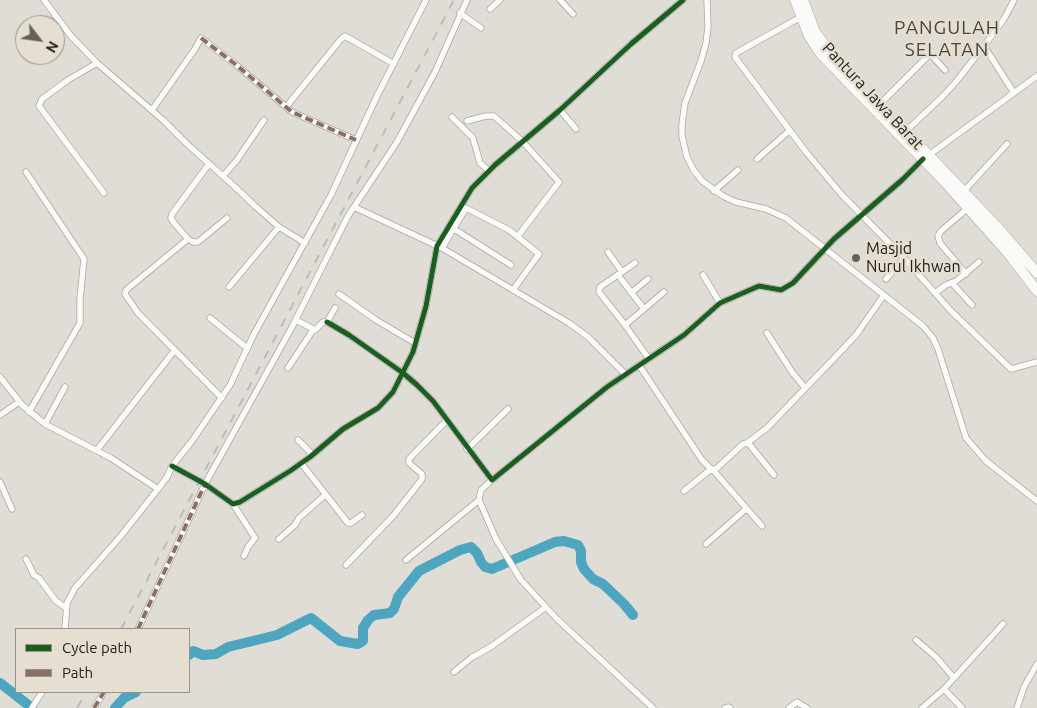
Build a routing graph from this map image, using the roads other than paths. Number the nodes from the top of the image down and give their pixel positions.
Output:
1 (44, 0) edge
2 (426, 0) edge
3 (467, 0) edge
4 (500, 0) edge
5 (560, 0) edge
6 (683, 0) edge
7 (706, 0) edge
8 (795, 0) edge
9 (803, 0) edge
10 (1014, 0) edge
11 (490, 9) dead end
12 (460, 14) junction
13 (573, 14) dead end
14 (801, 17) junction
15 (481, 28) dead end
16 (984, 46) junction
17 (98, 63) junction
18 (394, 64) junction
19 (945, 70) dead end
20 (1037, 76) edge
21 (1014, 93) junction
22 (879, 105) junction
23 (286, 107) junction
24 (152, 110) junction
25 (560, 110) junction
26 (452, 117) dead end
27 (264, 120) dead end
28 (467, 121) dead end
29 (576, 129) dead end
30 (789, 131) junction
31 (906, 131) junction
32 (356, 140) junction
33 (523, 142) junction
34 (1007, 144) dead end
35 (926, 157) junction
36 (757, 159) dead end
37 (210, 164) junction
38 (738, 170) dead end
39 (489, 171) junction
40 (26, 172) dead end
41 (223, 176) junction
42 (714, 191) junction
43 (964, 191) junction
44 (104, 193) dead end
45 (463, 206) junction
46 (354, 207) junction
47 (968, 208) junction
48 (863, 215) junction
49 (227, 218) dead end
50 (279, 227) junction
51 (451, 227) junction
52 (518, 236) junction
53 (188, 238) junction
54 (305, 243) junction
55 (440, 247) junction
56 (825, 249) junction
57 (608, 252) dead end
58 (904, 258) junction
59 (980, 262) dead end
60 (635, 263) dead end
61 (511, 265) dead end
62 (1037, 273) edge
63 (620, 274) junction
64 (966, 274) junction
65 (703, 275) dead end
66 (648, 279) dead end
67 (886, 279) dead end
68 (952, 283) junction
69 (229, 287) dead end
70 (514, 290) junction
71 (1037, 291) edge
72 (631, 292) junction
73 (664, 292) dead end
74 (935, 293) junction
75 (339, 294) dead end
76 (884, 295) junction
77 (720, 303) junction
78 (972, 306) dead end
79 (335, 308) dead end
80 (644, 310) junction
81 (210, 318) dead end
82 (296, 320) junction
83 (327, 322) junction
84 (625, 325) junction
85 (313, 330) junction
86 (766, 332) dead end
87 (416, 344) junction
88 (247, 348) junction
89 (174, 351) junction
90 (649, 359) junction
91 (1037, 362) edge
92 (639, 365) junction
93 (288, 368) dead end
94 (403, 373) junction
95 (625, 374) junction
96 (0, 377) edge
97 (65, 388) dead end
98 (805, 388) junction
99 (222, 398) junction
100 (19, 402) junction
101 (508, 409) dead end
102 (29, 412) junction
103 (0, 415) edge
104 (447, 420) junction
105 (45, 424) junction
106 (298, 440) dead end
107 (746, 443) junction
108 (467, 448) junction
109 (97, 450) junction
110 (313, 455) junction
111 (301, 464) junction
112 (172, 466) junction
113 (712, 469) junction
114 (774, 475) dead end
115 (492, 480) junction
116 (0, 482) edge
117 (205, 484) junction
118 (158, 489) junction
119 (684, 491) dead end
120 (325, 496) junction
121 (480, 500) junction
122 (1037, 501) edge
123 (233, 504) junction
124 (12, 509) dead end
125 (746, 509) junction
126 (362, 515) dead end
127 (762, 526) dead end
128 (279, 539) dead end
129 (706, 544) dead end
130 (244, 556) dead end
131 (26, 559) dead end
132 (406, 560) dead end
133 (346, 565) dead end
134 (546, 607) junction
135 (66, 608) junction
136 (1003, 624) dead end
137 (66, 628) edge
138 (138, 628) edge
139 (916, 640) dead end
140 (1036, 666) edge
141 (454, 672) dead end
142 (954, 678) junction
143 (944, 689) junction
144 (41, 693) edge
145 (103, 693) edge
146 (33, 707) edge
147 (94, 708) edge
148 (653, 708) edge
149 (725, 708) edge
150 (730, 708) edge
151 (789, 708) edge
152 (807, 708) edge
153 (922, 708) edge
154 (962, 708) edge
155 (1017, 708) edge

1 - 17 street
2 - 18 street
3 - 12 street
4 - 11 street
5 - 13 street
6 - 25 street
7 - 42 street
8 - 14 highway
9 - 22 highway, Pantura Jawa Barat
10 - 16 street
12 - 15 street
12 - 46 street
14 - 30 street
14 - 35 highway
16 - 21 street
16 - 31 street
17 - 24 street
17 - 44 street
18 - 23 street
18 - 32 street
19 - 22 street
20 - 21 street
21 - 35 street
22 - 31 highway, Pantura Jawa Barat
23 - 24 street
23 - 32 street
24 - 37 street
25 - 29 street
25 - 33 street
26 - 39 street
27 - 41 street
28 - 33 street
30 - 36 street
30 - 48 street
31 - 35 highway, Pantura Jawa Barat
32 - 54 street
33 - 39 street
33 - 52 street
34 - 43 street
35 - 43 highway, Pantura Jawa Barat
35 - 47 highway
35 - 48 street
37 - 41 street
37 - 53 street
38 - 42 street
39 - 45 street
40 - 102 street
41 - 50 street
42 - 56 street
43 - 62 highway, Pantura Jawa Barat
45 - 51 street
45 - 52 street
46 - 55 street
46 - 82 street
47 - 64 street
47 - 71 highway
48 - 56 street
48 - 58 street
49 - 53 street
50 - 54 street
50 - 69 street
51 - 55 street
51 - 61 street
52 - 70 street
53 - 89 street
54 - 88 street
55 - 70 street
55 - 87 street
56 - 76 street
56 - 77 street
57 - 63 street
58 - 67 street
58 - 74 street
59 - 64 street
60 - 63 street
63 - 72 street
63 - 84 street
64 - 68 street
65 - 77 street
66 - 72 street
68 - 74 street
68 - 78 street
70 - 95 street
72 - 80 street
73 - 80 street
74 - 91 street
75 - 87 street
76 - 98 street
76 - 122 street
77 - 90 street
79 - 83 street
80 - 84 street
81 - 88 street
82 - 85 street
82 - 117 street
83 - 85 street
83 - 94 street
84 - 90 street
85 - 93 street
86 - 98 street
87 - 94 street
88 - 99 street
89 - 99 street
89 - 109 street
90 - 92 street
92 - 95 street
92 - 113 street
94 - 104 street
94 - 110 street
95 - 115 street
96 - 100 street
97 - 105 street
98 - 107 street
99 - 112 street
100 - 102 street
100 - 103 street
101 - 108 street
102 - 105 street
104 - 108 street
104 - 133 street
105 - 109 street
106 - 110 street
107 - 113 street
107 - 114 street
108 - 115 street
109 - 118 street
110 - 111 street
111 - 120 street
111 - 123 street
112 - 117 street
112 - 118 street
113 - 119 street
113 - 125 street
115 - 121 street
116 - 124 street
117 - 123 street
117 - 138 street
118 - 135 street
120 - 126 street
120 - 128 street
121 - 132 street
121 - 134 street
123 - 130 street
125 - 127 street
125 - 129 street
131 - 135 street
134 - 141 street
134 - 148 street
135 - 137 street
136 - 142 street
139 - 142 street
140 - 155 street
142 - 143 street
143 - 153 street
143 - 154 street
144 - 146 street
145 - 147 street
149 - 150 street
151 - 152 street

